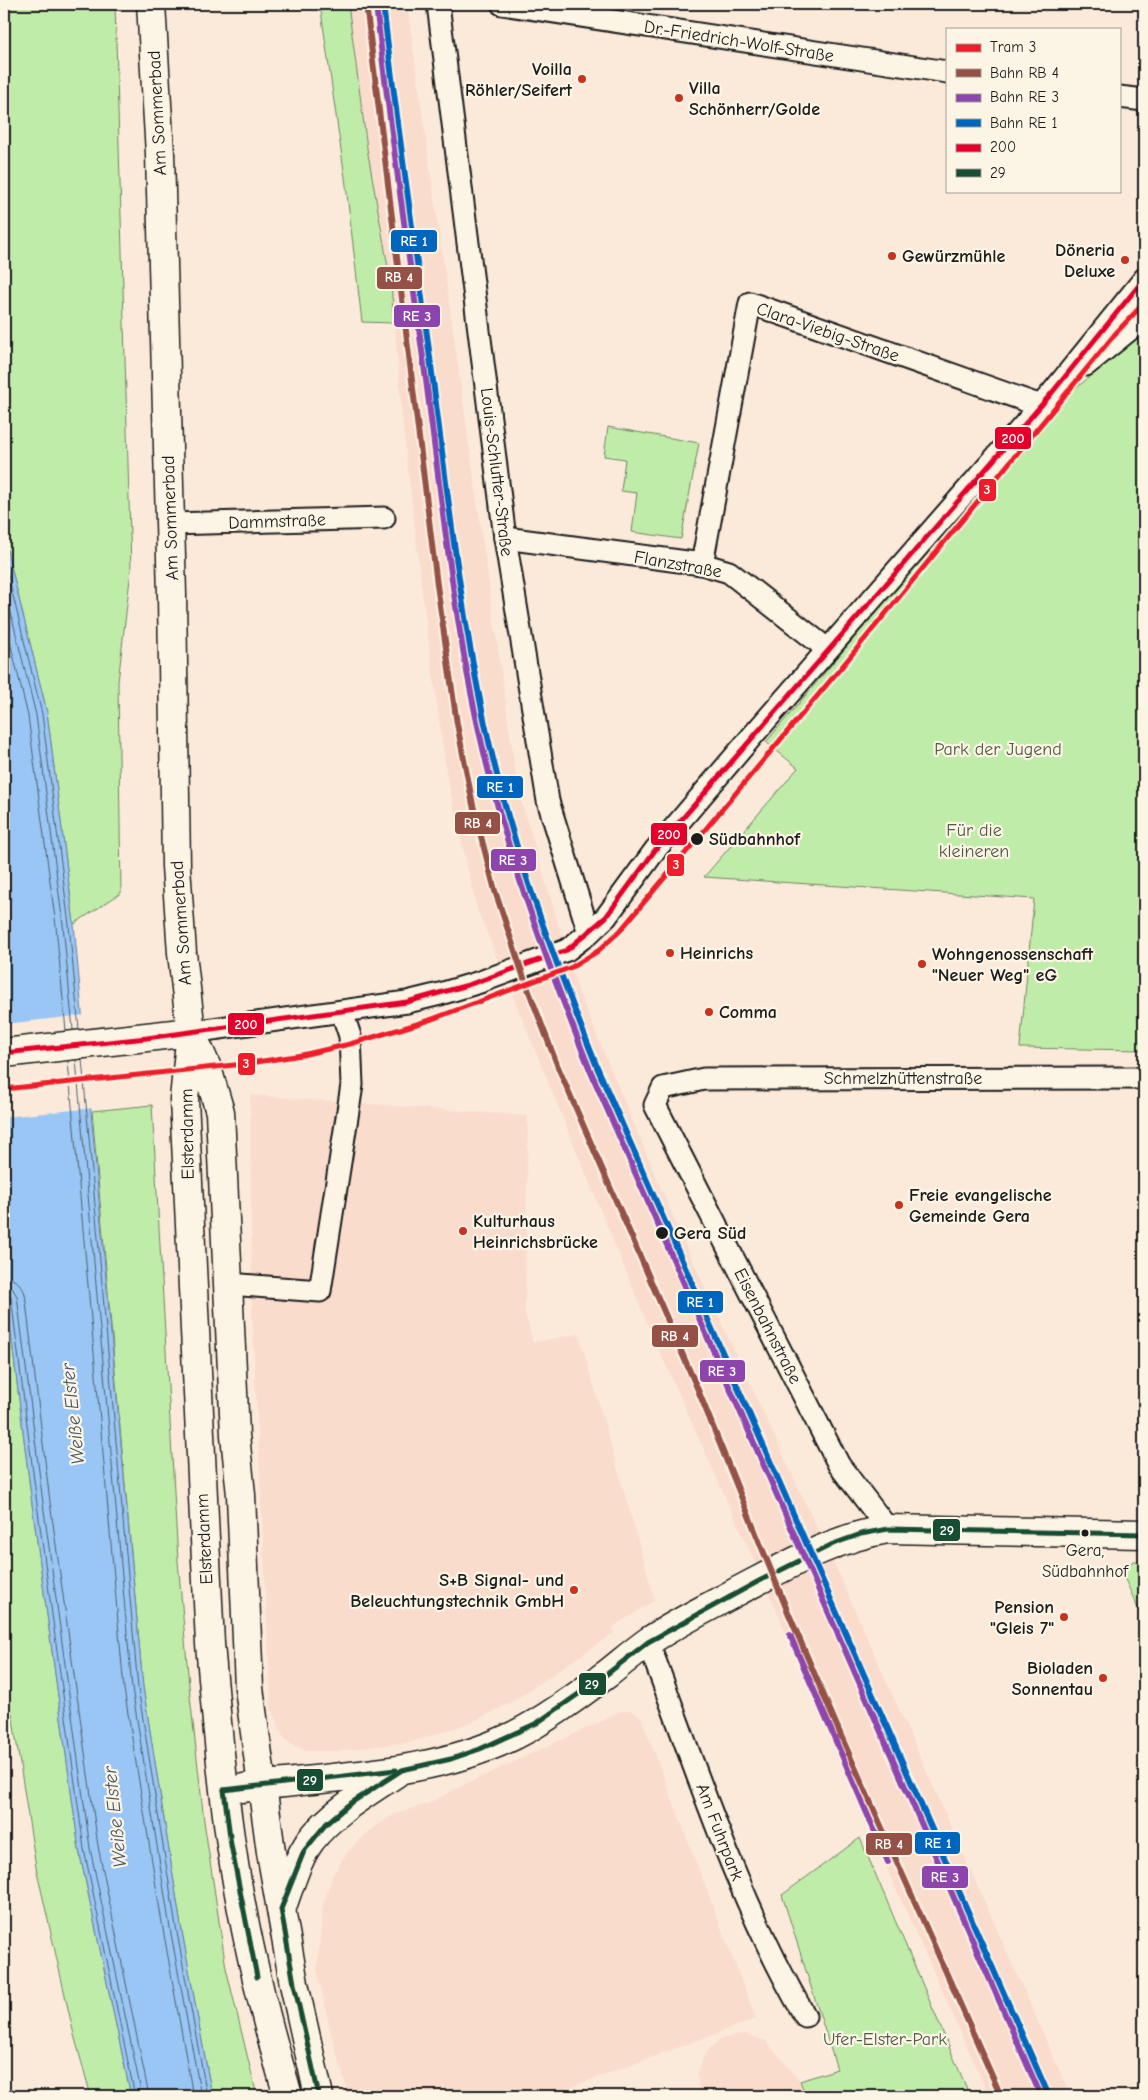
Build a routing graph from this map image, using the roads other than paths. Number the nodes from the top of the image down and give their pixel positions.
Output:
1 (151, 4) edge
2 (438, 4) edge
3 (502, 4) edge
4 (946, 72) edge
5 (1120, 97) edge
6 (1144, 100) edge
7 (1144, 280) edge
8 (1144, 318) edge
9 (1046, 400) junction
10 (384, 518) dead end
11 (170, 524) junction
12 (504, 538) junction
13 (702, 564) junction
14 (827, 649) junction
15 (590, 933) junction
16 (342, 1012) junction
17 (191, 1032) junction
18 (4, 1053) edge
19 (1144, 1078) edge
20 (663, 1088) joint
21 (228, 1284) junction
22 (888, 1529) junction
23 (1144, 1534) edge
24 (648, 1642) junction
25 (402, 1770) junction
26 (261, 1785) junction
27 (224, 1790) junction
28 (281, 1909) junction
29 (805, 2016) dead end
30 (288, 2096) edge
31 (319, 2096) edge

1 - 11 main road, Am Sommerbad
2 - 12 street, Louis-Schlutter-Straße
3 - 4 street, Dr.-Friedrich-Wolf-Straße
5 - 6 street
7 - 9 street
8 - 9 street
9 - 13 street, Clara-Viebig-Straße
9 - 14 street
10 - 11 street, Dammstraße
11 - 17 main road, Am Sommerbad
12 - 13 street, Flanzstraße
12 - 15 street, Louis-Schlutter-Straße
13 - 14 street, Flanzstraße
14 - 15 street
15 - 16 street
16 - 17 street
16 - 21 street
17 - 18 main road
17 - 21 main road, Elsterdamm
17 - 27 main road, Elsterdamm
19 - 20 street, Schmelzhüttenstraße
20 - 22 street, Eisenbahnstraße
21 - 26 main road, Elsterdamm
22 - 23 main road
22 - 24 main road
24 - 25 main road
24 - 29 street, Am Fuhrpark
25 - 26 main road
25 - 28 main road
26 - 27 main road
26 - 28 main road, Elsterdamm
27 - 30 main road, Elsterdamm
28 - 31 main road, Elsterdamm

